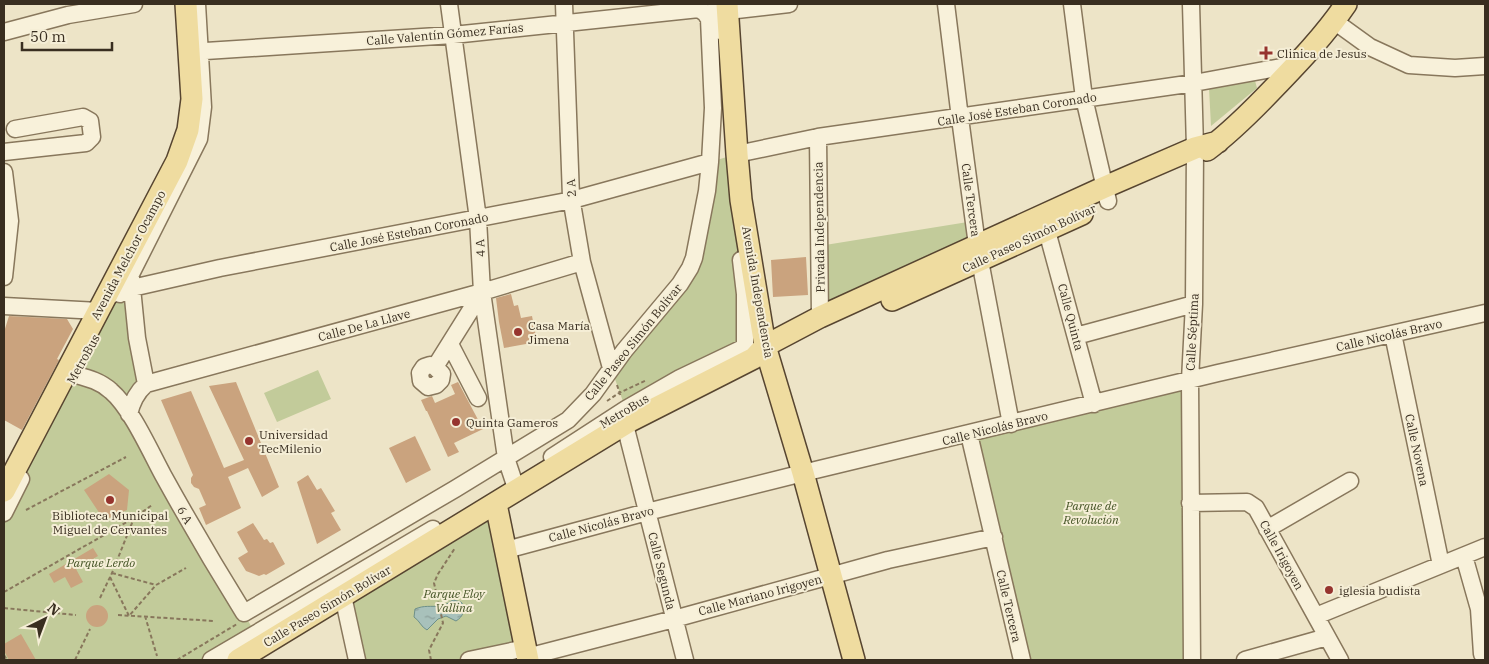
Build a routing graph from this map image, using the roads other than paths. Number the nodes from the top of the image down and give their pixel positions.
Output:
1 (134, 4) edge
2 (186, 4) edge
3 (197, 4) edge
4 (449, 4) edge
5 (564, 4) edge
6 (789, 4) edge
7 (946, 4) edge
8 (1072, 4) edge
9 (1191, 4) edge
10 (724, 6) edge
11 (699, 10) joint
12 (1340, 12) edge
13 (565, 23) junction
14 (4, 32) edge
15 (453, 35) junction
16 (195, 51) junction
17 (1298, 64) junction
18 (1485, 66) edge
19 (1194, 83) junction
20 (1084, 98) junction
21 (960, 118) junction
22 (16, 130) dead end
23 (818, 137) junction
24 (4, 152) edge
25 (737, 154) junction
26 (1195, 154) junction
27 (710, 162) junction
28 (4, 172) edge
29 (1107, 194) junction
30 (572, 200) junction
31 (478, 219) junction
32 (1045, 223) junction
33 (978, 252) junction
34 (582, 262) junction
35 (4, 277) edge
36 (119, 287) junction
37 (482, 292) junction
38 (1194, 304) junction
39 (4, 306) edge
40 (1485, 313) edge
41 (820, 317) junction
42 (1393, 334) junction
43 (1076, 336) junction
44 (450, 344) junction
45 (763, 355) junction
46 (435, 367) dead end
47 (611, 368) junction
48 (70, 373) junction
49 (1190, 380) junction
50 (146, 384) junction
51 (478, 398) dead end
52 (1094, 404) junction
53 (130, 414) junction
54 (1011, 424) junction
55 (625, 425) junction
56 (969, 434) junction
57 (506, 458) junction
58 (803, 474) junction
59 (1350, 481) dead end
60 (515, 486) junction
61 (4, 491) edge
62 (1190, 503) junction
63 (496, 504) junction
64 (647, 512) junction
65 (4, 513) edge
66 (1267, 529) junction
67 (994, 537) junction
68 (1485, 548) edge
69 (506, 550) junction
70 (1464, 556) junction
71 (1441, 565) junction
72 (831, 576) junction
73 (343, 596) junction
74 (244, 613) joint
75 (1316, 616) junction
76 (674, 618) junction
77 (1327, 637) junction
78 (527, 655) edge
79 (1479, 656) edge
80 (210, 660) edge
81 (238, 660) edge
82 (358, 660) edge
83 (469, 660) edge
84 (685, 660) edge
85 (854, 660) edge
86 (1022, 660) edge
87 (1192, 660) edge
88 (1245, 660) edge
89 (1340, 660) edge

1 - 14 street
2 - 16 main road, Avenida Melchor Ocampo
3 - 16 street
4 - 15 street, 4 A
5 - 13 street, 2 A
6 - 10 street
7 - 21 street, Calle Tercera
8 - 20 street
9 - 19 street, Calle Séptima
10 - 25 main road, Avenida Independencia
10 - 60 street, MetroBus
11 - 13 street, Calle Valentín Gómez Farías
11 - 27 street, Calle Paseo Simón Bolívar
12 - 17 main road, Calle Paseo Simón Bolívar
12 - 18 street
13 - 15 street, Calle Valentín Gómez Farías
13 - 30 street, 2 A
15 - 16 street, Calle Valentín Gómez Farías
15 - 31 street, 4 A
16 - 36 main road, Avenida Melchor Ocampo
17 - 19 street, Calle José Esteban Coronado
17 - 26 main road, Calle Paseo Simón Bolívar
19 - 20 street, Calle José Esteban Coronado
19 - 26 street, Calle Séptima
20 - 21 street, Calle José Esteban Coronado
20 - 29 street
21 - 23 street, Calle José Esteban Coronado
21 - 33 street, Calle Tercera
22 - 24 street
23 - 25 street, Calle José Esteban Coronado
23 - 41 street, Privada Independencia
25 - 45 main road, Avenida Independencia
26 - 29 main road, Calle Paseo Simón Bolívar
26 - 38 street, Calle Séptima
27 - 30 street, Calle José Esteban Coronado
27 - 47 street, Calle Paseo Simón Bolívar
28 - 35 street
29 - 32 main road, Calle Paseo Simón Bolívar
30 - 31 street, Calle José Esteban Coronado
30 - 34 street, 2 A
31 - 36 street, Calle José Esteban Coronado
31 - 37 street, 4 A
32 - 33 main road, Calle Paseo Simón Bolívar
32 - 43 street, Calle Quinta
33 - 41 main road, Calle Paseo Simón Bolívar
33 - 45 main road, Calle Paseo Simón Bolívar
33 - 54 street, Calle Tercera
34 - 37 street, Calle De La Llave
34 - 47 street, 2 A
36 - 39 street, Calle José Esteban Coronado
36 - 48 main road, Avenida Melchor Ocampo
36 - 48 street, MetroBus
36 - 50 street
37 - 44 street
37 - 50 street, Calle De La Llave
37 - 57 street, 4 A
38 - 43 street
38 - 49 street, Calle Séptima
40 - 42 street, Calle Nicolás Bravo
41 - 45 main road, Calle Paseo Simón Bolívar
42 - 49 street, Calle Nicolás Bravo
42 - 71 street, Calle Novena
43 - 52 street, Calle Quinta
44 - 46 street
44 - 51 street
45 - 55 main road, Calle Paseo Simón Bolívar
45 - 58 main road, Avenida Independencia
47 - 57 street, Calle Paseo Simón Bolívar
48 - 53 street, 6 A
48 - 61 main road, Avenida Melchor Ocampo
48 - 65 street, MetroBus
49 - 52 street, Calle Nicolás Bravo
49 - 62 street, Calle Séptima
50 - 53 street
52 - 54 street, Calle Nicolás Bravo
53 - 74 street, 6 A
54 - 56 street, Calle Nicolás Bravo
55 - 60 main road, Calle Paseo Simón Bolívar
55 - 64 street, Calle Segunda
56 - 58 street, Calle Nicolás Bravo
56 - 67 street, Calle Tercera
57 - 60 street, 4 A
57 - 74 street, Calle Paseo Simón Bolívar
58 - 64 street, Calle Nicolás Bravo
58 - 72 main road, Avenida Independencia
59 - 66 street
60 - 63 main road, Calle Paseo Simón Bolívar
60 - 80 street, MetroBus
62 - 66 street, Calle Irigoyen
62 - 87 street, Calle Séptima
63 - 69 main road
63 - 73 main road, Calle Paseo Simón Bolívar
64 - 69 street, Calle Nicolás Bravo
64 - 76 street, Calle Segunda
66 - 75 street, Calle Irigoyen
67 - 72 street, Calle Mariano Irigoyen
67 - 86 street, Calle Tercera
68 - 70 street
69 - 78 main road
70 - 71 street
70 - 79 street
71 - 75 street
72 - 76 street, Calle Mariano Irigoyen
72 - 85 main road, Avenida Independencia
73 - 81 main road, Calle Paseo Simón Bolívar
73 - 82 street
75 - 77 street, Calle Irigoyen
76 - 78 street, Calle Mariano Irigoyen
76 - 84 street, Calle Segunda
77 - 88 street
77 - 89 street, Calle Irigoyen
78 - 83 street

